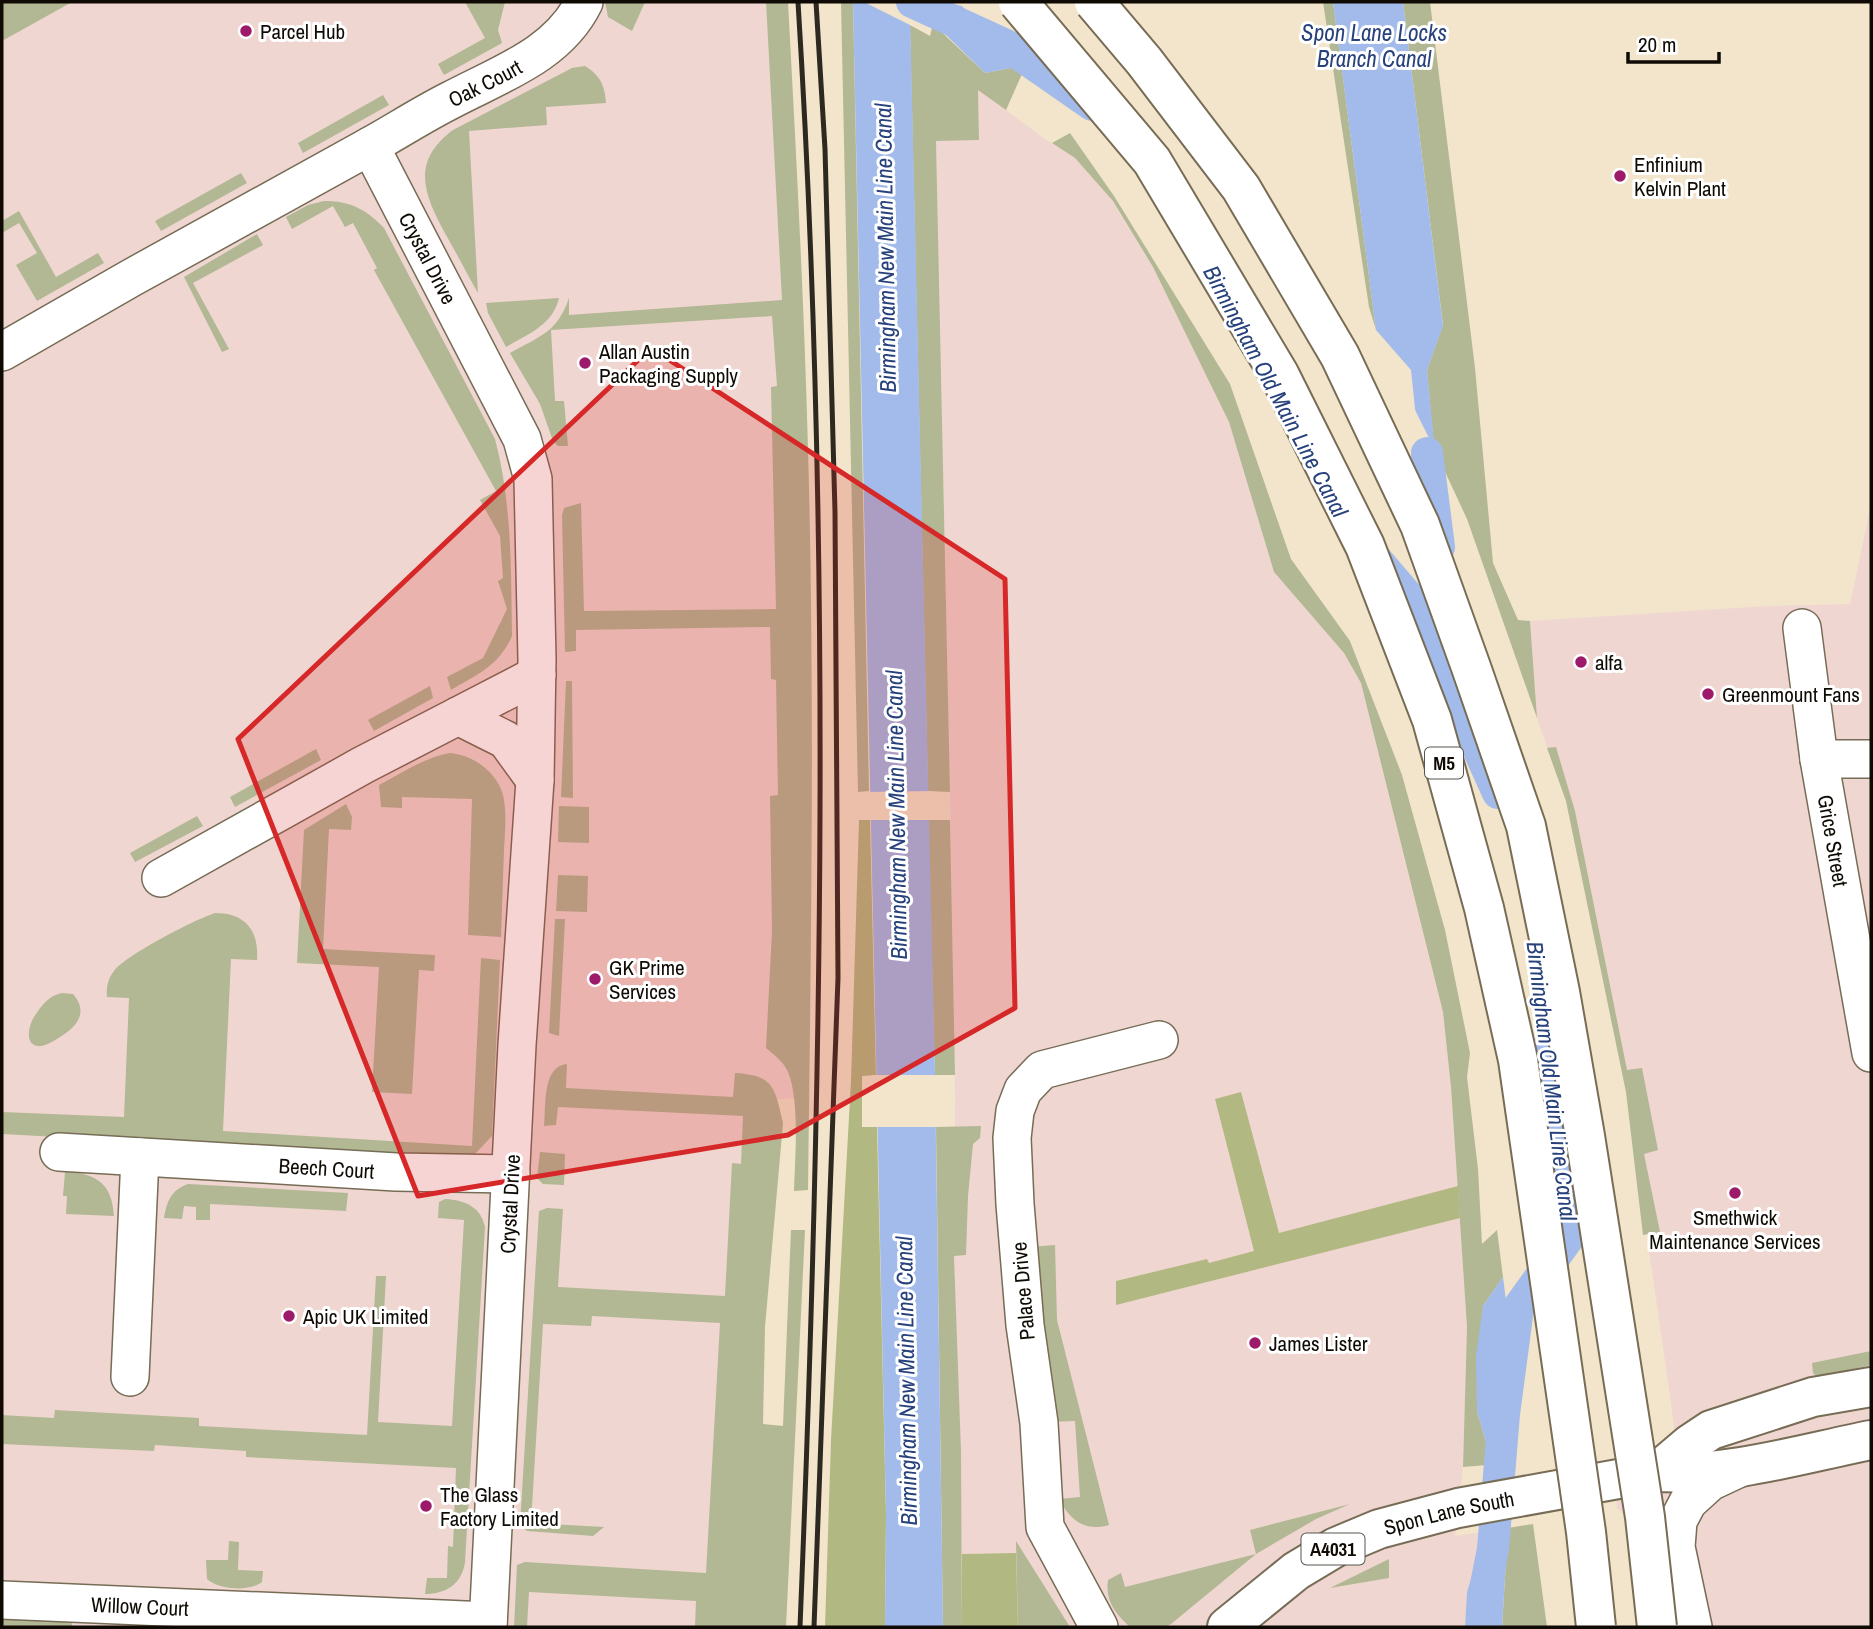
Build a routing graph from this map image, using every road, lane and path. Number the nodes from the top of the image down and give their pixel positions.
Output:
1 (584, 2) edge
2 (1018, 2) edge
3 (1094, 2) edge
4 (370, 146) junction
5 (2, 352) edge
6 (1802, 628) dead end
7 (537, 675) junction
8 (458, 716) junction
9 (1819, 759) junction
10 (1871, 759) edge
11 (535, 780) junction
12 (161, 878) dead end
13 (1159, 1040) dead end
14 (1871, 1053) edge
15 (60, 1152) dead end
16 (140, 1157) junction
17 (512, 1174) junction
18 (130, 1377) dead end
19 (1871, 1387) edge
20 (1871, 1440) edge
21 (1744, 1466) junction
22 (1657, 1472) junction
23 (1615, 1481) junction
24 (1676, 1547) junction
25 (2, 1600) edge
26 (488, 1624) edge
27 (1237, 1624) edge
28 (1099, 1627) edge
29 (1596, 1627) edge
30 (1657, 1627) edge
31 (1693, 1627) edge

1 - 4 street, Oak Court
2 - 29 main road, M5, bridge
3 - 30 main road, bridge
4 - 5 street
4 - 7 street, Crystal Drive
6 - 9 street, Grice Street
7 - 8 street
7 - 11 street, Crystal Drive
8 - 11 street
8 - 12 street
9 - 10 street
9 - 14 street, Grice Street
11 - 17 street, Crystal Drive
13 - 28 street, Palace Drive
15 - 16 street, Beech Court
16 - 17 street, Beech Court
16 - 18 street
17 - 26 street, Crystal Drive
19 - 22 main road, Spon Lane South / A4031
20 - 21 main road, Spon Lane South / A4031
21 - 22 main road, Spon Lane South / A4031
21 - 24 street
22 - 23 main road, Spon Lane South / A4031
23 - 24 street
23 - 27 main road, Spon Lane South / A4031
24 - 31 street
25 - 26 street, Willow Court

